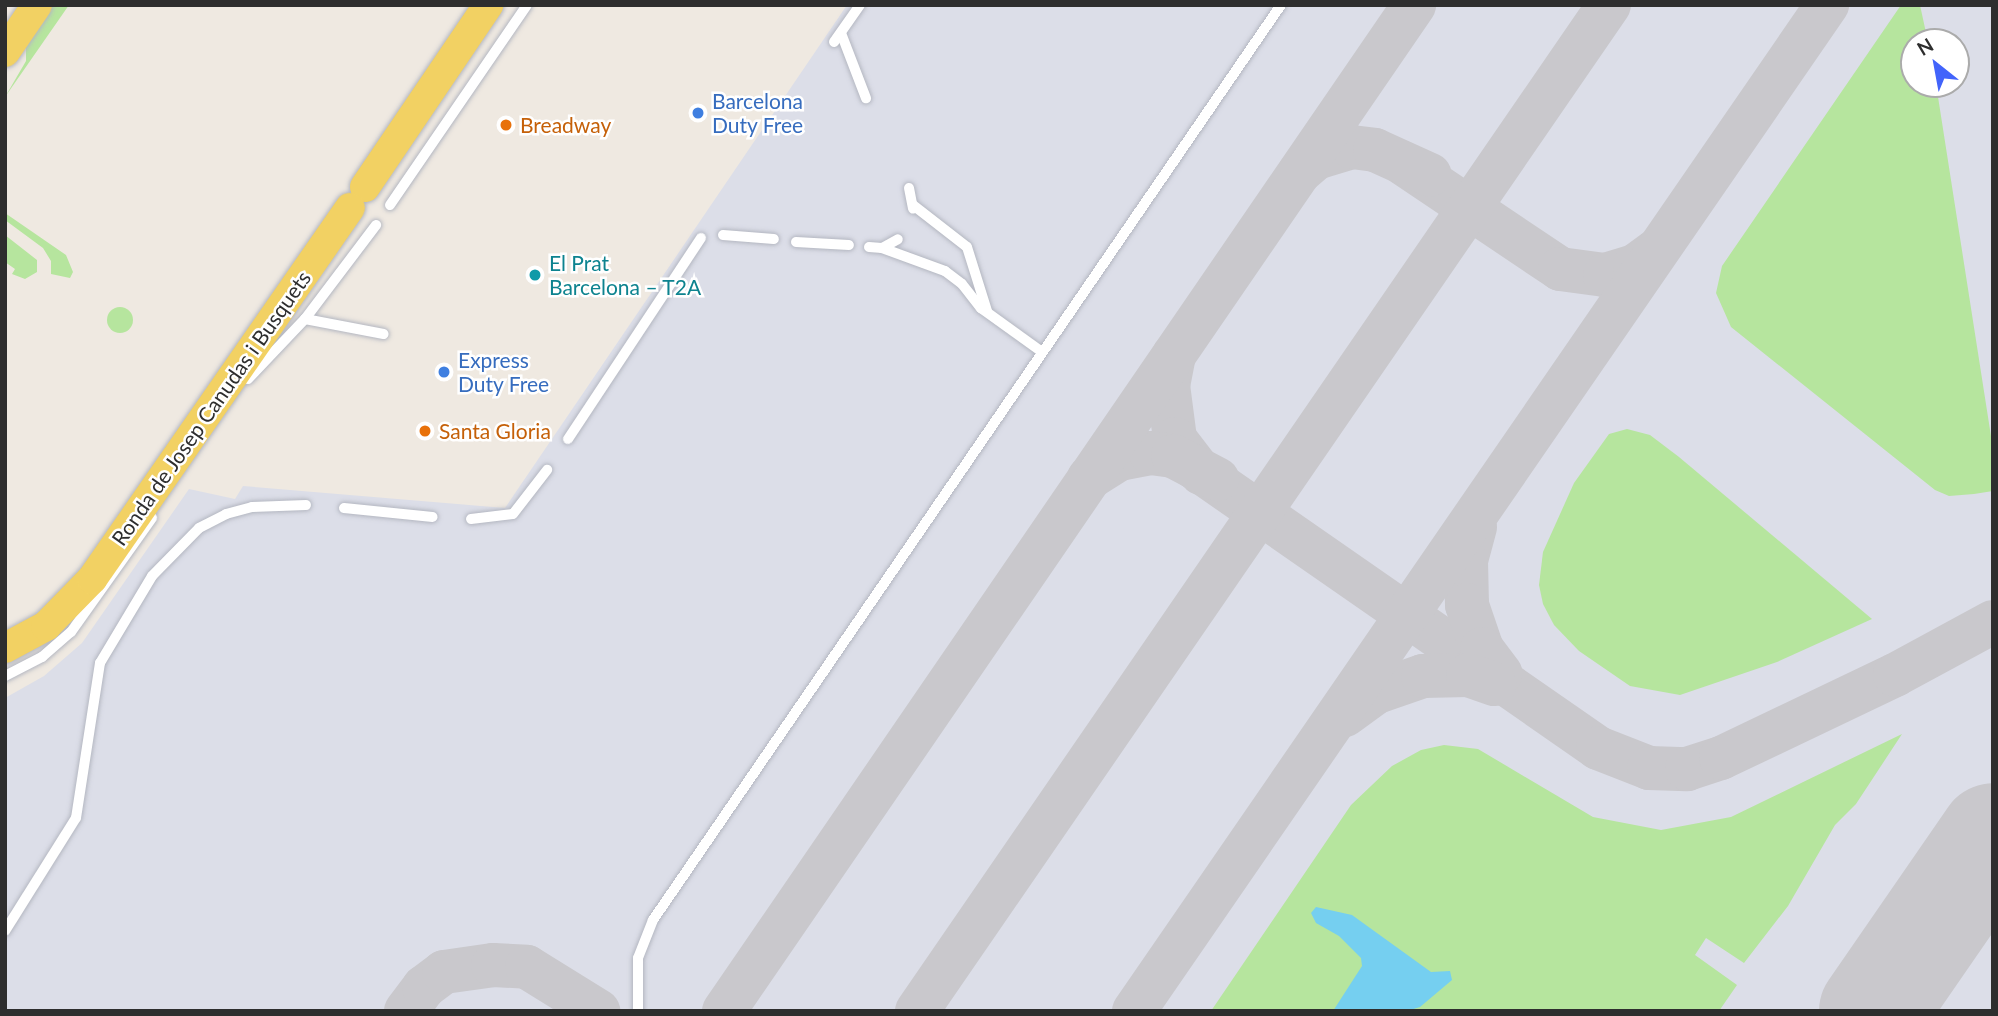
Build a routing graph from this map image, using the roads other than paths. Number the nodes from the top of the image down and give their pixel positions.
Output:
1 (37, 5) edge
2 (488, 5) edge
3 (527, 5) edge
4 (860, 5) edge
5 (1281, 5) edge
6 (5, 52) edge
7 (866, 98) dead end
8 (909, 188) dead end
9 (390, 205) dead end
10 (376, 225) dead end
11 (723, 235) dead end
12 (774, 239) dead end
13 (898, 239) dead end
14 (700, 241) dead end
15 (796, 242) dead end
16 (849, 245) dead end
17 (869, 247) dead end
18 (882, 248) junction
19 (992, 317) junction
20 (305, 319) junction
21 (384, 334) dead end
22 (1042, 352) junction
23 (234, 397) dead end
24 (568, 439) dead end
25 (547, 470) dead end
26 (306, 505) dead end
27 (160, 507) dead end
28 (344, 508) dead end
29 (433, 517) dead end
30 (471, 519) dead end
31 (5, 648) edge
32 (5, 676) edge
33 (5, 931) edge
34 (638, 1011) edge

1 - 6 main road
2 - 31 main road, Ronda de Josep Canudas i Busquets
3 - 9 lane
4 - 7 lane
5 - 22 lane
8 - 19 lane
10 - 20 lane, Ronda de Josep Canudas i Busquets
11 - 12 lane
13 - 18 lane
14 - 24 lane
15 - 16 lane
17 - 18 lane
18 - 19 lane
19 - 22 lane
20 - 21 lane
20 - 23 lane, Ronda de Josep Canudas i Busquets
22 - 34 lane
25 - 30 lane
26 - 33 lane
27 - 32 lane, Ronda de Josep Canudas i Busquets
28 - 29 lane

